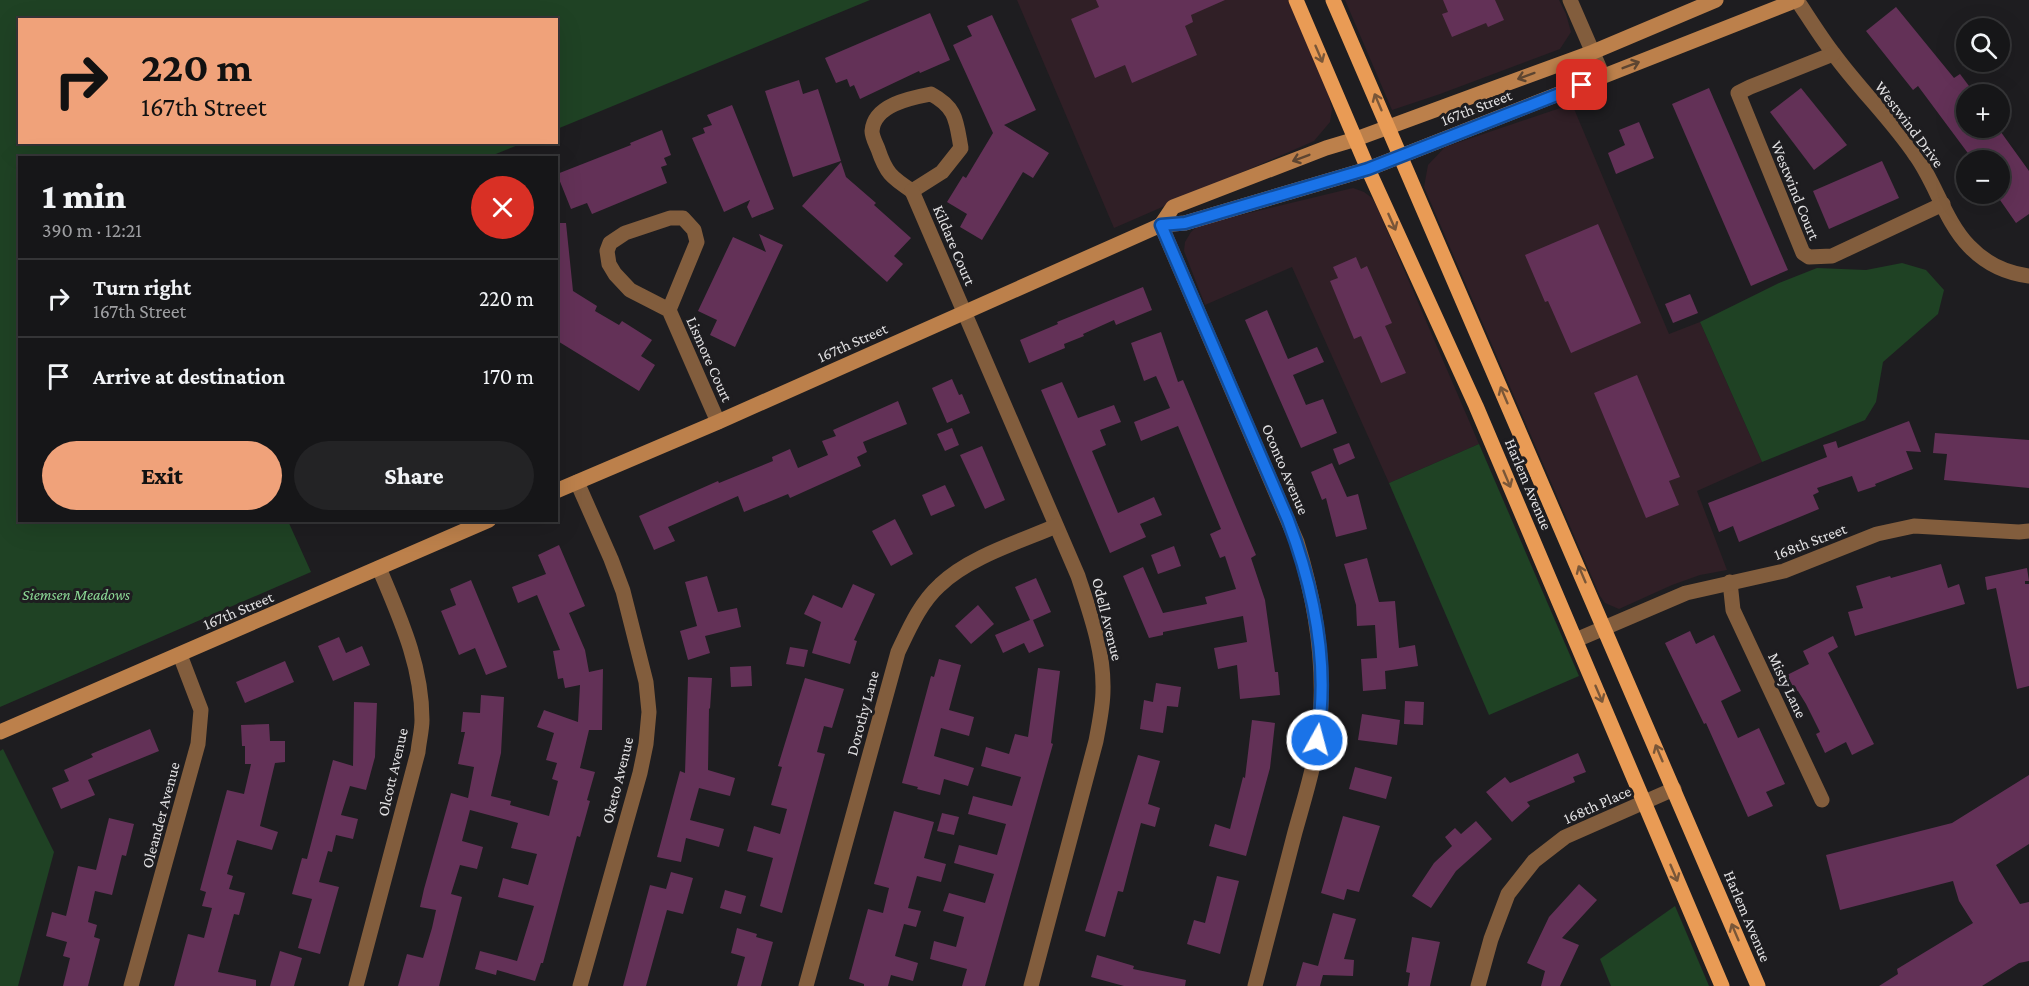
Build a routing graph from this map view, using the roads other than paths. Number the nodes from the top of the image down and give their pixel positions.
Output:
1 (1296, 0) edge
2 (1334, 0) edge
3 (1570, 0) edge
4 (1716, 0) edge
5 (1797, 0) edge
6 (1593, 52) junction
7 (1833, 54) junction
8 (1603, 76) junction
9 (1388, 127) junction
10 (1356, 139) junction
11 (1401, 156) junction
12 (1368, 169) junction
13 (912, 191) junction
14 (1944, 204) junction
15 (1161, 225) junction
16 (2029, 276) edge
17 (669, 310) junction
18 (964, 312) junction
19 (718, 422) junction
20 (577, 482) junction
21 (558, 490) edge
22 (468, 525) edge
23 (1056, 526) junction
24 (2029, 531) edge
25 (379, 568) junction
26 (1730, 582) junction
27 (1605, 626) junction
28 (1576, 640) junction
29 (180, 655) junction
30 (0, 732) edge
31 (1674, 789) junction
32 (1822, 800) dead end
33 (1644, 802) junction
34 (131, 986) edge
35 (356, 986) edge
36 (580, 986) edge
37 (806, 986) edge
38 (1031, 986) edge
39 (1255, 986) edge
40 (1478, 986) edge
41 (1722, 986) edge
42 (1758, 986) edge

1 -> 10 main road, Harlem Avenue
9 -> 2 main road, Harlem Avenue
3 - 6 street
4 - 6 street, 167th Street
5 - 7 street, Westwind Drive
8 -> 5 street, 167th Street
6 - 8 street
6 -> 9 street, 167th Street
7 - 14 street, Westwind Drive
7 - 14 street, Westwind Court
8 - 11 street, 167th Street
9 - 10 street, 167th Street
9 - 11 main road, Harlem Avenue
10 - 12 main road, Harlem Avenue
10 -> 15 street, 167th Street
11 - 12 street, 167th Street
27 -> 11 main road, Harlem Avenue
12 - 15 street, 167th Street
12 -> 28 main road, Harlem Avenue
13 - 13 street
13 - 18 street, Kildare Court
14 - 16 street, Westwind Drive
15 - 18 street, 167th Street
15 - 39 street, Oconto Avenue
17 - 17 street, Lismore Court
17 - 19 street, Lismore Court
18 - 19 street, 167th Street
18 - 23 street, Odell Avenue
19 - 20 street, 167th Street
20 - 21 street, 167th Street
20 - 36 street, Oketo Avenue
22 - 25 street, 167th Street
23 - 37 street, Dorothy Lane
23 - 38 street, Odell Avenue
24 - 26 street, 168th Street
25 - 29 street, 167th Street
25 - 35 street, Olcott Avenue
26 - 27 street, 168th Street
26 - 32 street, Misty Lane
27 - 28 street, 168th Street
31 -> 27 main road, Harlem Avenue
28 -> 33 main road, Harlem Avenue
29 - 30 street, 167th Street
29 - 34 street, Oleander Avenue
31 - 33 street, 168th Place
42 -> 31 main road, Harlem Avenue
33 - 40 street, 168th Place
33 -> 41 main road, Harlem Avenue

